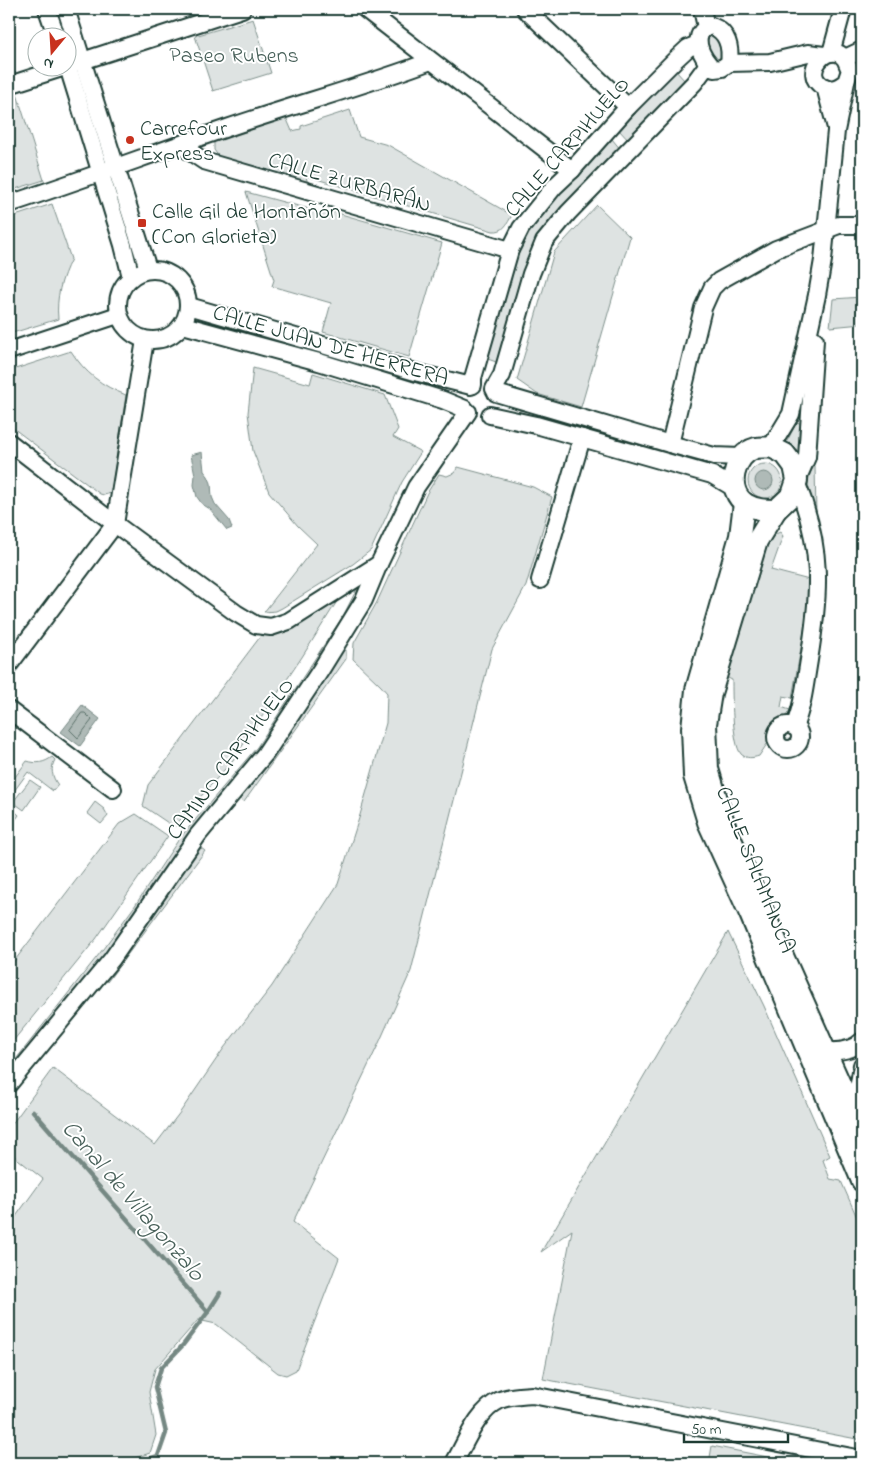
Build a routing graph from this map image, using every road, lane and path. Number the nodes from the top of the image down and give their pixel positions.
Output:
1 (47, 9) edge
2 (66, 9) edge
3 (242, 9) edge
4 (366, 9) edge
5 (843, 9) edge
6 (535, 12) edge
7 (705, 14) edge
8 (54, 28) edge
9 (68, 28) edge
10 (698, 44) junction
11 (862, 50) edge
12 (782, 60) junction
13 (431, 61) junction
14 (78, 63) edge
15 (729, 63) junction
16 (843, 63) edge
17 (708, 64) junction
18 (31, 78) edge
19 (77, 78) edge
20 (820, 82) junction
21 (9, 85) edge
22 (628, 107) junction
23 (836, 131) junction
24 (180, 145) junction
25 (108, 169) junction
26 (572, 170) junction
27 (9, 204) edge
28 (862, 225) edge
29 (826, 231) junction
30 (510, 250) junction
31 (148, 270) junction
32 (131, 277) junction
33 (816, 295) junction
34 (189, 306) junction
35 (118, 315) junction
36 (183, 324) junction
37 (145, 340) junction
38 (9, 350) edge
39 (472, 385) junction
40 (495, 391) junction
41 (467, 411) junction
42 (490, 415) junction
43 (582, 438) junction
44 (9, 442) edge
45 (670, 444) junction
46 (772, 447) junction
47 (741, 457) junction
48 (797, 482) junction
49 (739, 496) junction
50 (780, 507) junction
51 (115, 524) junction
52 (812, 527) junction
53 (378, 564) junction
54 (540, 580) dead end
55 (9, 665) edge
56 (9, 710) edge
57 (794, 727) dead end
58 (113, 789) dead end
59 (721, 834) junction
60 (756, 910) junction
61 (862, 1041) edge
62 (826, 1051) junction
63 (862, 1065) edge
64 (9, 1084) edge
65 (854, 1114) junction
66 (862, 1133) edge
67 (862, 1181) edge
68 (862, 1459) edge
69 (454, 1463) edge

1 - 8 street
2 - 9 street
3 - 14 street
4 - 13 street
5 - 16 street
6 - 22 street
7 - 10 street
7 - 15 street
10 - 17 street
10 - 22 street, CALLE CARPIHUELO
11 - 16 street
12 - 15 street
12 - 16 street
12 - 20 street
13 - 24 street
13 - 26 street
15 - 17 street
16 - 20 street
16 - 20 street
16 - 23 street
17 - 40 street, CALLE CARPIHUELO
18 - 21 street
19 - 25 street
20 - 23 street
22 - 26 street, CALLE CARPIHUELO
23 - 29 street
24 - 25 street
24 - 30 street, CALLE ZURBARÁN
25 - 27 street
25 - 31 street
25 - 32 street
26 - 30 street, CALLE CARPIHUELO
28 - 29 street
29 - 33 street
29 - 45 street
30 - 39 street, CALLE CARPIHUELO
31 - 32 street
31 - 34 street
32 - 35 street
33 - 46 street
33 - 48 street
34 - 36 street
34 - 39 street, CALLE JUAN DE HERRERA
35 - 37 street
35 - 38 street
36 - 37 street
36 - 41 street, CALLE JUAN DE HERRERA
37 - 51 street
39 - 40 street
39 - 41 street
40 - 42 street
40 - 45 street
41 - 42 street
41 - 53 street, CAMINO CARPIHUELO
42 - 43 street
43 - 49 street
43 - 54 street
44 - 51 street
45 - 47 street
46 - 47 main road
46 - 48 main road
47 - 49 main road
48 - 50 main road
48 - 52 street
49 - 50 main road
49 - 59 main road, CALLE SALAMANCA
50 - 52 street
50 - 59 main road, CALLE SALAMANCA
51 - 53 street
51 - 55 street
52 - 57 street
53 - 64 street, CAMINO CARPIHUELO
56 - 58 street
59 - 60 main road, CALLE SALAMANCA
60 - 62 main road, CALLE SALAMANCA
60 - 67 main road, CALLE SALAMANCA
61 - 62 street
62 - 65 main road, CALLE SALAMANCA
63 - 65 street
65 - 66 main road, CALLE SALAMANCA
68 - 69 street

